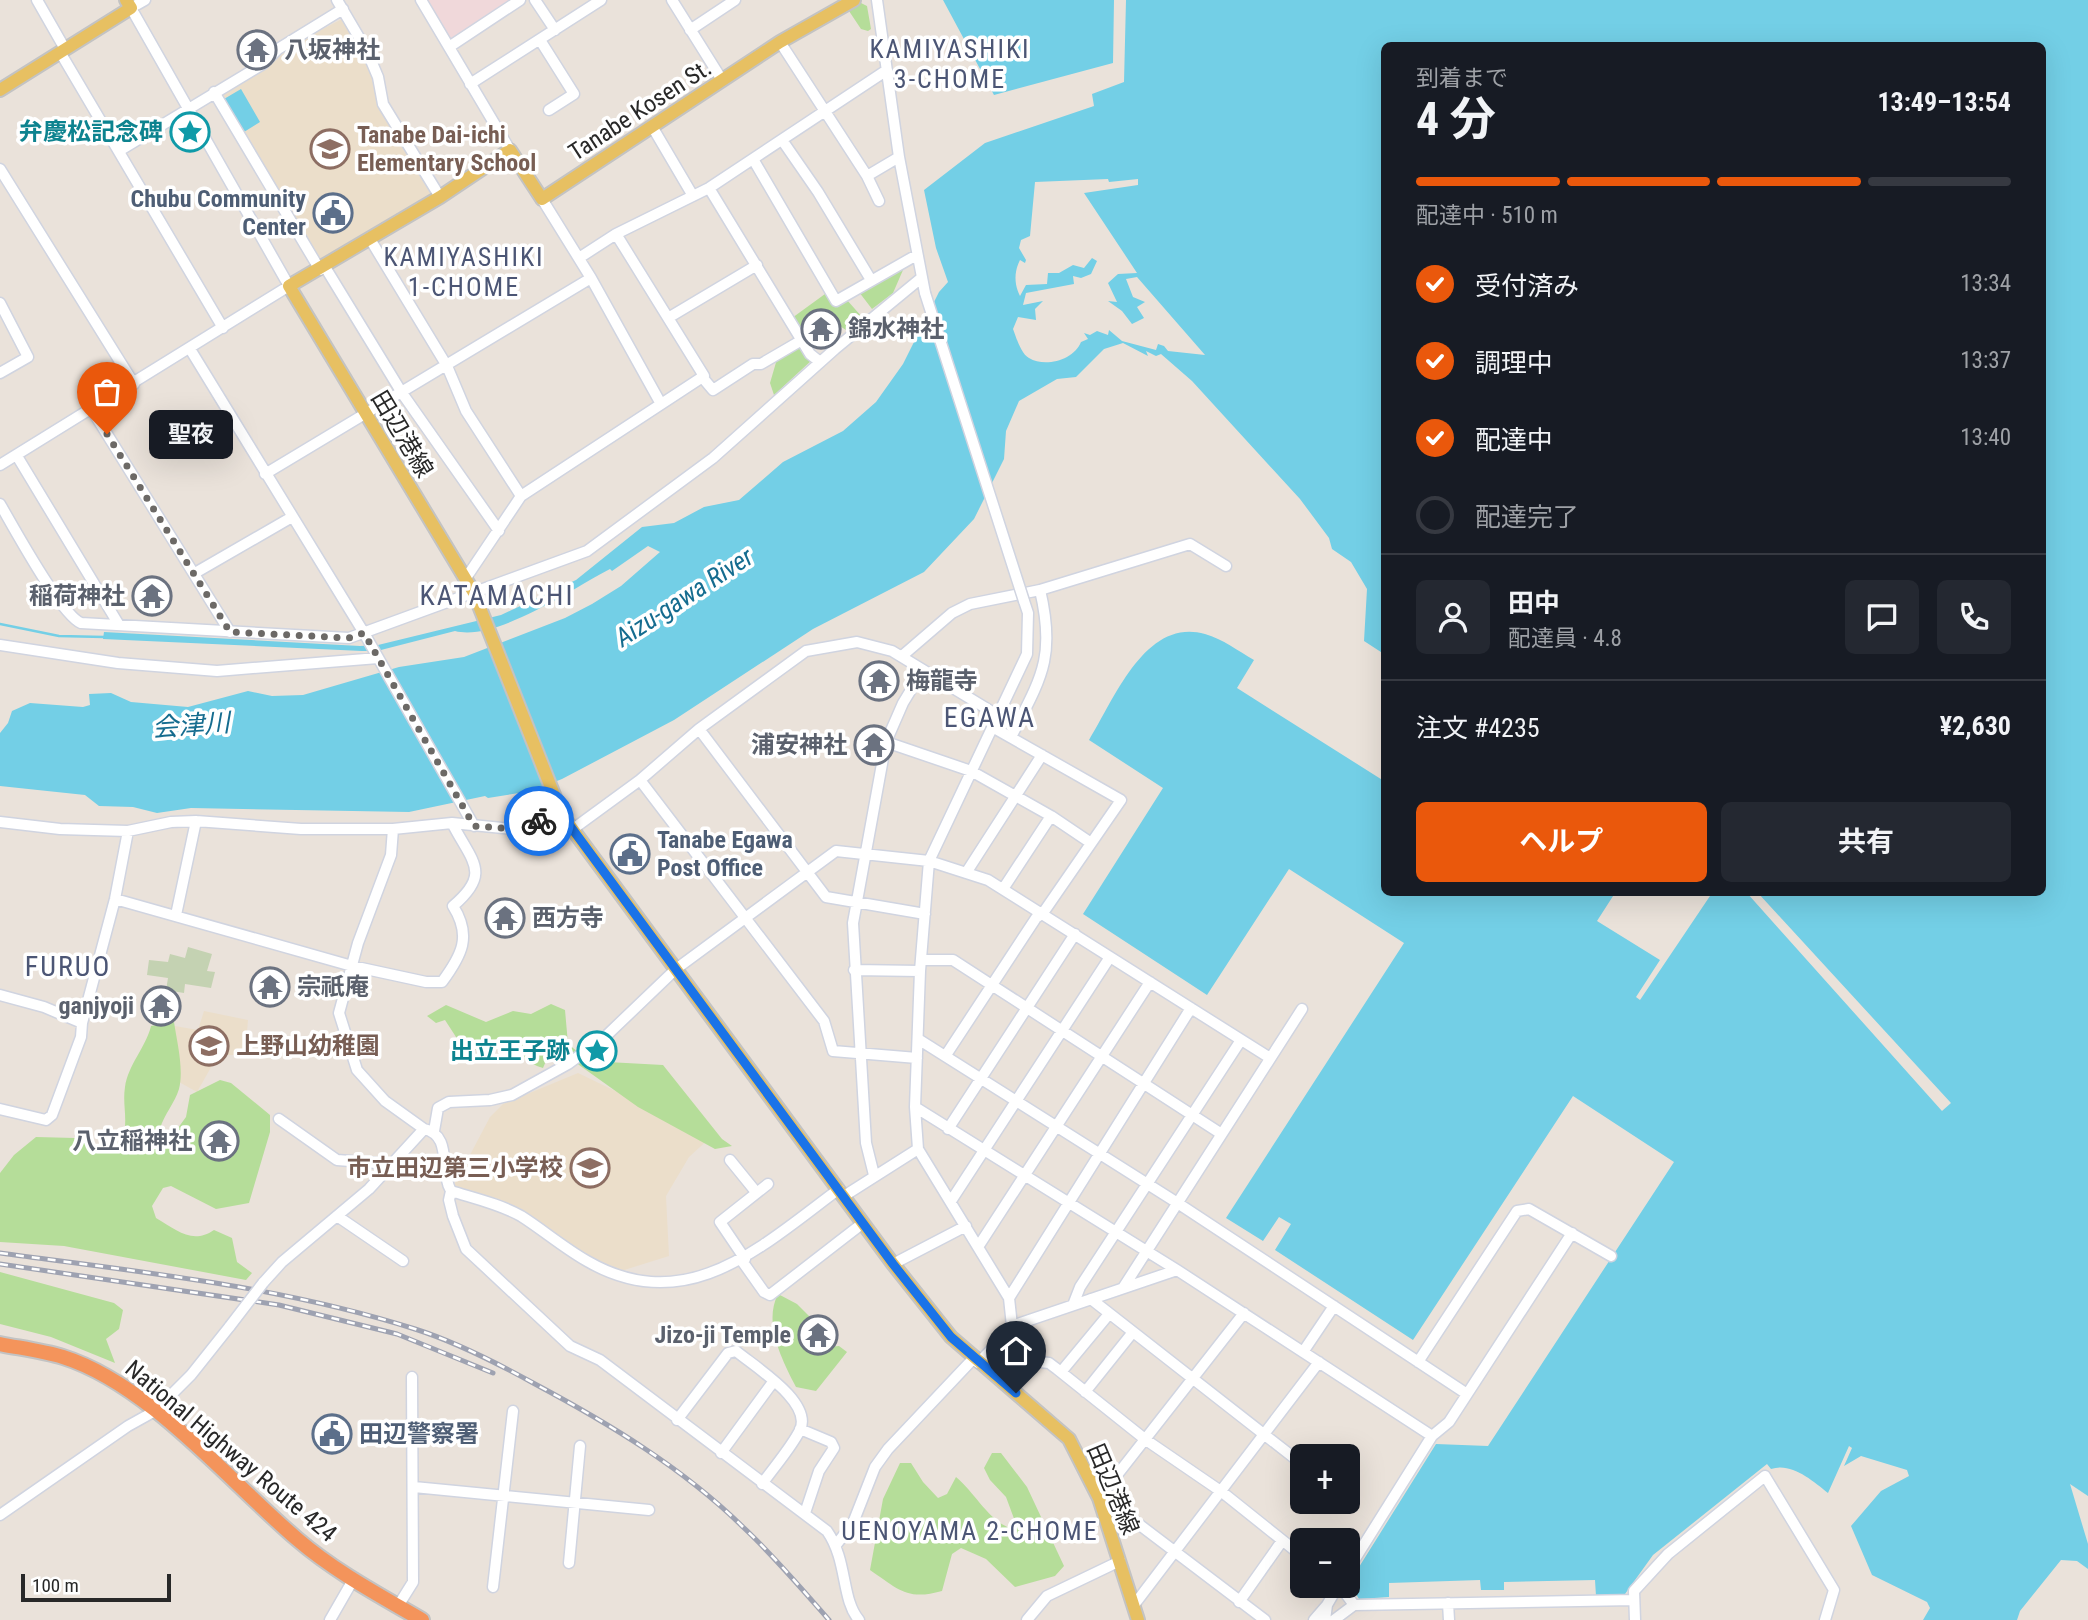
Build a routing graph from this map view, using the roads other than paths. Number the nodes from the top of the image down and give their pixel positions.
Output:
1 (37, 0) edge
2 (145, 0) edge
3 (421, 0) edge
4 (520, 0) edge
5 (535, 0) edge
6 (601, 0) edge
7 (672, 0) edge
8 (735, 0) edge
9 (853, 0) edge
10 (877, 0) edge
11 (839, 3) edge
12 (129, 4) edge
13 (340, 5) edge
14 (555, 30) junction
15 (690, 30) junction
16 (540, 40) junction
17 (780, 42) junction
18 (449, 47) junction
19 (63, 51) junction
20 (887, 70) junction
21 (722, 80) junction
22 (470, 83) junction
23 (0, 90) edge
24 (214, 92) junction
25 (187, 109) junction
26 (549, 110) dead end
27 (824, 112) junction
28 (653, 128) junction
29 (782, 140) junction
30 (510, 150) junction
31 (119, 151) junction
32 (898, 157) junction
33 (753, 159) junction
34 (0, 169) edge
35 (867, 176) junction
36 (709, 188) junction
37 (693, 196) junction
38 (440, 197) junction
39 (542, 199) junction
40 (879, 201) dead end
41 (615, 234) junction
42 (370, 239) junction
43 (915, 256) junction
44 (579, 258) junction
45 (757, 265) junction
46 (322, 268) junction
47 (591, 278) junction
48 (920, 279) junction
49 (871, 280) junction
50 (289, 286) junction
51 (0, 303) edge
52 (668, 318) junction
53 (223, 328) junction
54 (802, 340) junction
55 (190, 349) junction
56 (820, 362) junction
57 (447, 366) junction
58 (0, 373) edge
59 (702, 377) junction
60 (134, 384) junction
61 (402, 393) junction
62 (661, 404) junction
63 (92, 410) junction
64 (365, 414) junction
65 (17, 456) junction
66 (0, 465) edge
67 (265, 474) junction
68 (521, 496) junction
69 (0, 504) edge
70 (292, 517) junction
71 (499, 531) junction
72 (1226, 566) dead end
73 (195, 573) junction
74 (466, 578) junction
75 (1040, 590) junction
76 (477, 599) junction
77 (119, 625) junction
78 (230, 632) junction
79 (364, 633) junction
80 (0, 645) edge
81 (902, 656) junction
82 (378, 658) junction
83 (923, 670) junction
84 (999, 716) junction
85 (994, 727) junction
86 (699, 729) junction
87 (1011, 737) junction
88 (886, 742) junction
89 (1042, 755) junction
90 (971, 771) junction
91 (640, 780) junction
92 (1015, 796) junction
93 (562, 815) junction
94 (1051, 816) junction
95 (196, 821) junction
96 (0, 822) edge
97 (453, 823) junction
98 (474, 826) junction
99 (393, 829) junction
100 (573, 830) junction
101 (128, 831) junction
102 (1091, 843) junction
103 (864, 853) junction
104 (929, 861) junction
105 (806, 871) junction
106 (966, 873) junction
107 (1003, 889) junction
108 (115, 899) junction
109 (857, 903) junction
110 (1043, 913) junction
111 (925, 914) junction
112 (176, 915) junction
113 (745, 916) junction
114 (1075, 934) junction
115 (1110, 957) junction
116 (352, 966) junction
117 (920, 966) junction
118 (676, 969) junction
119 (854, 970) junction
120 (1150, 982) junction
121 (992, 985) junction
122 (0, 995) edge
123 (1027, 1008) junction
124 (1191, 1008) junction
125 (1302, 1009) dead end
126 (82, 1023) junction
127 (1062, 1031) junction
128 (918, 1039) junction
129 (1241, 1040) junction
130 (860, 1053) junction
131 (946, 1055) junction
132 (1101, 1057) junction
133 (918, 1058) junction
134 (1270, 1058) junction
135 (979, 1077) junction
136 (1142, 1083) junction
137 (1016, 1101) junction
138 (915, 1107) junction
139 (0, 1109) edge
140 (1192, 1115) junction
141 (279, 1119) dead end
142 (1058, 1127) junction
143 (948, 1129) junction
144 (429, 1130) junction
145 (1220, 1133) junction
146 (918, 1149) junction
147 (984, 1152) junction
148 (1099, 1153) junction
149 (730, 1160) dead end
150 (390, 1164) junction
151 (874, 1175) junction
152 (1024, 1177) junction
153 (768, 1184) dead end
154 (1147, 1184) junction
155 (451, 1191) junction
156 (756, 1192) junction
157 (841, 1193) junction
158 (951, 1201) junction
159 (1176, 1202) junction
160 (1068, 1204) junction
161 (337, 1216) junction
162 (863, 1223) junction
163 (966, 1227) junction
164 (1115, 1233) junction
165 (1572, 1233) junction
166 (978, 1247) junction
167 (1144, 1252) junction
168 (1611, 1256) dead end
169 (744, 1260) junction
170 (403, 1261) dead end
171 (893, 1264) junction
172 (1177, 1270) junction
173 (1123, 1288) junction
174 (1009, 1298) junction
175 (1091, 1299) junction
176 (1073, 1305) junction
177 (1334, 1306) junction
178 (1244, 1313) junction
179 (1110, 1314) junction
180 (1012, 1326) junction
181 (1133, 1332) junction
182 (0, 1344) edge
183 (1303, 1352) junction
184 (975, 1361) junction
185 (1319, 1362) junction
186 (1418, 1362) junction
187 (1061, 1373) junction
188 (412, 1377) dead end
189 (1194, 1380) junction
190 (773, 1382) junction
191 (1085, 1392) junction
192 (1467, 1394) junction
193 (155, 1411) junction
194 (513, 1411) dead end
195 (677, 1420) junction
196 (800, 1429) junction
197 (1265, 1435) junction
198 (1432, 1436) junction
199 (1146, 1440) junction
200 (580, 1446) dead end
201 (721, 1453) junction
202 (1290, 1455) edge
203 (762, 1483) junction
204 (414, 1488) junction
205 (1222, 1492) junction
206 (503, 1496) junction
207 (575, 1503) junction
208 (1101, 1504) junction
209 (649, 1510) dead end
210 (805, 1513) junction
211 (0, 1515) edge
212 (1282, 1541) junction
213 (836, 1545) junction
214 (1290, 1547) edge
215 (1175, 1551) junction
216 (1360, 1551) edge
217 (1120, 1561) junction
218 (569, 1563) dead end
219 (353, 1580) junction
220 (493, 1587) dead end
221 (1331, 1598) edge
222 (1348, 1598) edge
223 (1634, 1600) junction
224 (1239, 1602) junction
225 (1448, 1603) junction
226 (1134, 1605) junction
227 (1327, 1605) junction
228 (1354, 1605) junction
229 (398, 1606) junction
230 (330, 1620) edge
231 (422, 1620) edge
232 (859, 1620) edge
233 (1027, 1620) edge
234 (1138, 1620) edge
235 (1265, 1620) edge
236 (1314, 1620) edge
237 (1325, 1620) edge
238 (1334, 1620) edge
239 (1449, 1620) edge
240 (1635, 1620) edge
241 (1825, 1620) edge

1 - 19 street
2 - 12 street
3 - 18 street
4 - 18 street
5 - 14 street
6 - 14 street
7 - 15 street
8 - 15 street
9 - 11 main road, Tanabe Kosen St.
10 - 20 street
11 - 17 main road, Tanabe Kosen St.
12 - 19 main road
12 - 25 street
13 - 24 street
13 - 38 street
14 - 16 street
15 - 21 street
16 - 22 street
16 - 26 street
17 - 21 main road, Tanabe Kosen St.
17 - 27 street
18 - 22 street
19 - 23 main road
19 - 31 street
20 - 27 street
20 - 32 street
21 - 28 main road, Tanabe Kosen St.
22 - 30 street
24 - 25 street
24 - 46 street
25 - 31 street
25 - 50 street
27 - 29 street
27 - 35 street
28 - 37 street
28 - 39 main road, Tanabe Kosen St.
29 - 33 street
29 - 49 street
30 - 38 main road
30 - 39 main road
31 - 53 street
32 - 35 street
32 - 43 street
33 - 36 street
33 - 49 street
34 - 60 street
35 - 40 street
36 - 37 street
36 - 45 street
37 - 41 street
38 - 42 main road
39 - 44 street
41 - 44 street
41 - 52 street
42 - 46 main road
42 - 57 street
43 - 48 street
43 - 49 street
44 - 47 street
45 - 52 street
45 - 54 street
46 - 50 main road
46 - 61 street
47 - 57 street
47 - 62 street
48 - 56 street
48 - 84 street, bridge
50 - 53 street
50 - 64 main road, 田辺港線
51 - 58 street
52 - 59 street
53 - 55 street
54 - 56 street
54 - 59 street
55 - 60 street
55 - 67 street
56 - 76 street
57 - 61 street
57 - 68 street
59 - 62 street
60 - 63 street
61 - 64 street
61 - 71 street
62 - 68 street
63 - 65 street
63 - 73 street
64 - 67 street
64 - 74 main road, 田辺港線
65 - 66 street
65 - 77 street
67 - 70 street
68 - 71 street
69 - 77 street
70 - 73 street
70 - 79 street
71 - 74 street
72 - 75 street
73 - 78 street
74 - 76 main road, 田辺港線
75 - 81 street
75 - 87 street
76 - 79 street
76 - 93 main road, 田辺港線
77 - 78 street
78 - 79 street
79 - 82 street
80 - 82 street
81 - 83 street
81 - 86 street
82 - 98 street
83 - 84 street
83 - 88 street
84 - 85 street
85 - 87 street
85 - 90 street
86 - 91 street
86 - 105 street
87 - 89 street
88 - 90 street
88 - 103 street
89 - 92 street
89 - 102 street
90 - 92 street
90 - 104 street
91 - 100 street
91 - 113 street
92 - 94 street
92 - 106 street
93 - 98 street
93 - 100 main road, 田辺港線
94 - 102 street
94 - 107 street
95 - 99 street
95 - 101 street
95 - 112 street
96 - 101 street
97 - 98 street
97 - 99 street
97 - 116 street
99 - 116 street
100 - 118 main road, 田辺港線
101 - 108 street
102 - 110 street
103 - 104 street
103 - 105 street
103 - 109 street
104 - 106 street
104 - 111 street
105 - 109 street
105 - 113 street
106 - 107 street
107 - 110 street
108 - 112 street
108 - 126 street
109 - 111 street
109 - 119 street
110 - 114 street
110 - 121 street
111 - 117 street
112 - 116 street
113 - 118 street
113 - 130 street
114 - 115 street
114 - 123 street
115 - 120 street
115 - 127 street
116 - 144 street
117 - 119 street
117 - 121 street
117 - 128 street
118 - 144 street
118 - 157 main road, 田辺港線
119 - 130 street
120 - 124 street
120 - 132 street
121 - 123 street
121 - 131 street
122 - 126 street
123 - 127 street
123 - 135 street
124 - 129 street
124 - 136 street
125 - 134 street
126 - 139 street
127 - 132 street
127 - 137 street
128 - 131 street
128 - 133 street
129 - 134 street
129 - 140 street
130 - 133 street
130 - 151 street
131 - 135 street
132 - 136 street
132 - 142 street
133 - 138 street
134 - 145 street
135 - 137 street
135 - 143 street
136 - 140 street
136 - 148 street
137 - 142 street
137 - 147 street
138 - 143 street
138 - 146 street
140 - 145 street
140 - 154 street
141 - 150 street
142 - 148 street
142 - 152 street
143 - 147 street
144 - 150 street
144 - 155 street
145 - 159 street
146 - 151 street
146 - 158 street
147 - 152 street
147 - 158 street
148 - 154 street
148 - 160 street
149 - 156 street
150 - 161 street
151 - 157 street
152 - 160 street
152 - 166 street
153 - 156 street
154 - 159 street
154 - 164 street
155 - 169 street
155 - 195 street
156 - 169 street
157 - 162 main road, 田辺港線
157 - 169 street
158 - 163 street
159 - 167 street
159 - 177 street
160 - 164 street
160 - 174 street
161 - 170 street
161 - 193 street, bridge
162 - 169 street
162 - 171 main road, 田辺港線
163 - 166 street
163 - 171 street
164 - 167 street
164 - 176 street
165 - 168 street
165 - 186 street
165 - 192 street
166 - 174 street
167 - 172 street
167 - 173 street
171 - 184 main road, 田辺港線
172 - 173 street
172 - 178 street
173 - 175 street
174 - 180 street
175 - 176 street
175 - 179 street
176 - 180 street
177 - 183 street
177 - 186 street
178 - 183 street
178 - 189 street
179 - 181 street
179 - 187 street
180 - 184 street
180 - 187 street
181 - 189 street
181 - 191 street
182 - 193 highway, National Highway Route 424
183 - 185 street
184 - 208 main road, 田辺港線
184 - 213 street
185 - 197 street
185 - 198 street
186 - 192 street
187 - 191 street
188 - 204 street
189 - 197 street
189 - 199 street
190 - 195 street
190 - 196 street
190 - 201 street
191 - 199 street
192 - 198 street
193 - 211 street
193 - 219 highway, National Highway Route 424
194 - 206 street
195 - 201 street
196 - 203 street
196 - 210 street
197 - 202 street
197 - 205 street
198 - 216 street
199 - 205 street
199 - 208 street
200 - 207 street
201 - 203 street
203 - 210 street
204 - 206 street
204 - 229 street
205 - 212 street
205 - 215 street
206 - 207 street
206 - 220 street
207 - 209 street
207 - 218 street
208 - 215 street
208 - 217 main road, 田辺港線
210 - 213 street
212 - 214 street
212 - 224 street
213 - 232 street
215 - 224 street
215 - 226 street
217 - 226 main road, 田辺港線
217 - 233 street
219 - 229 highway, National Highway Route 424
219 - 230 street
221 - 227 street
222 - 228 street
223 - 225 street
223 - 240 street
223 - 241 street
224 - 235 street
225 - 228 street
225 - 239 street
226 - 234 main road, 田辺港線
227 - 236 street
227 - 237 street
228 - 238 street
229 - 231 highway, National Highway Route 424

